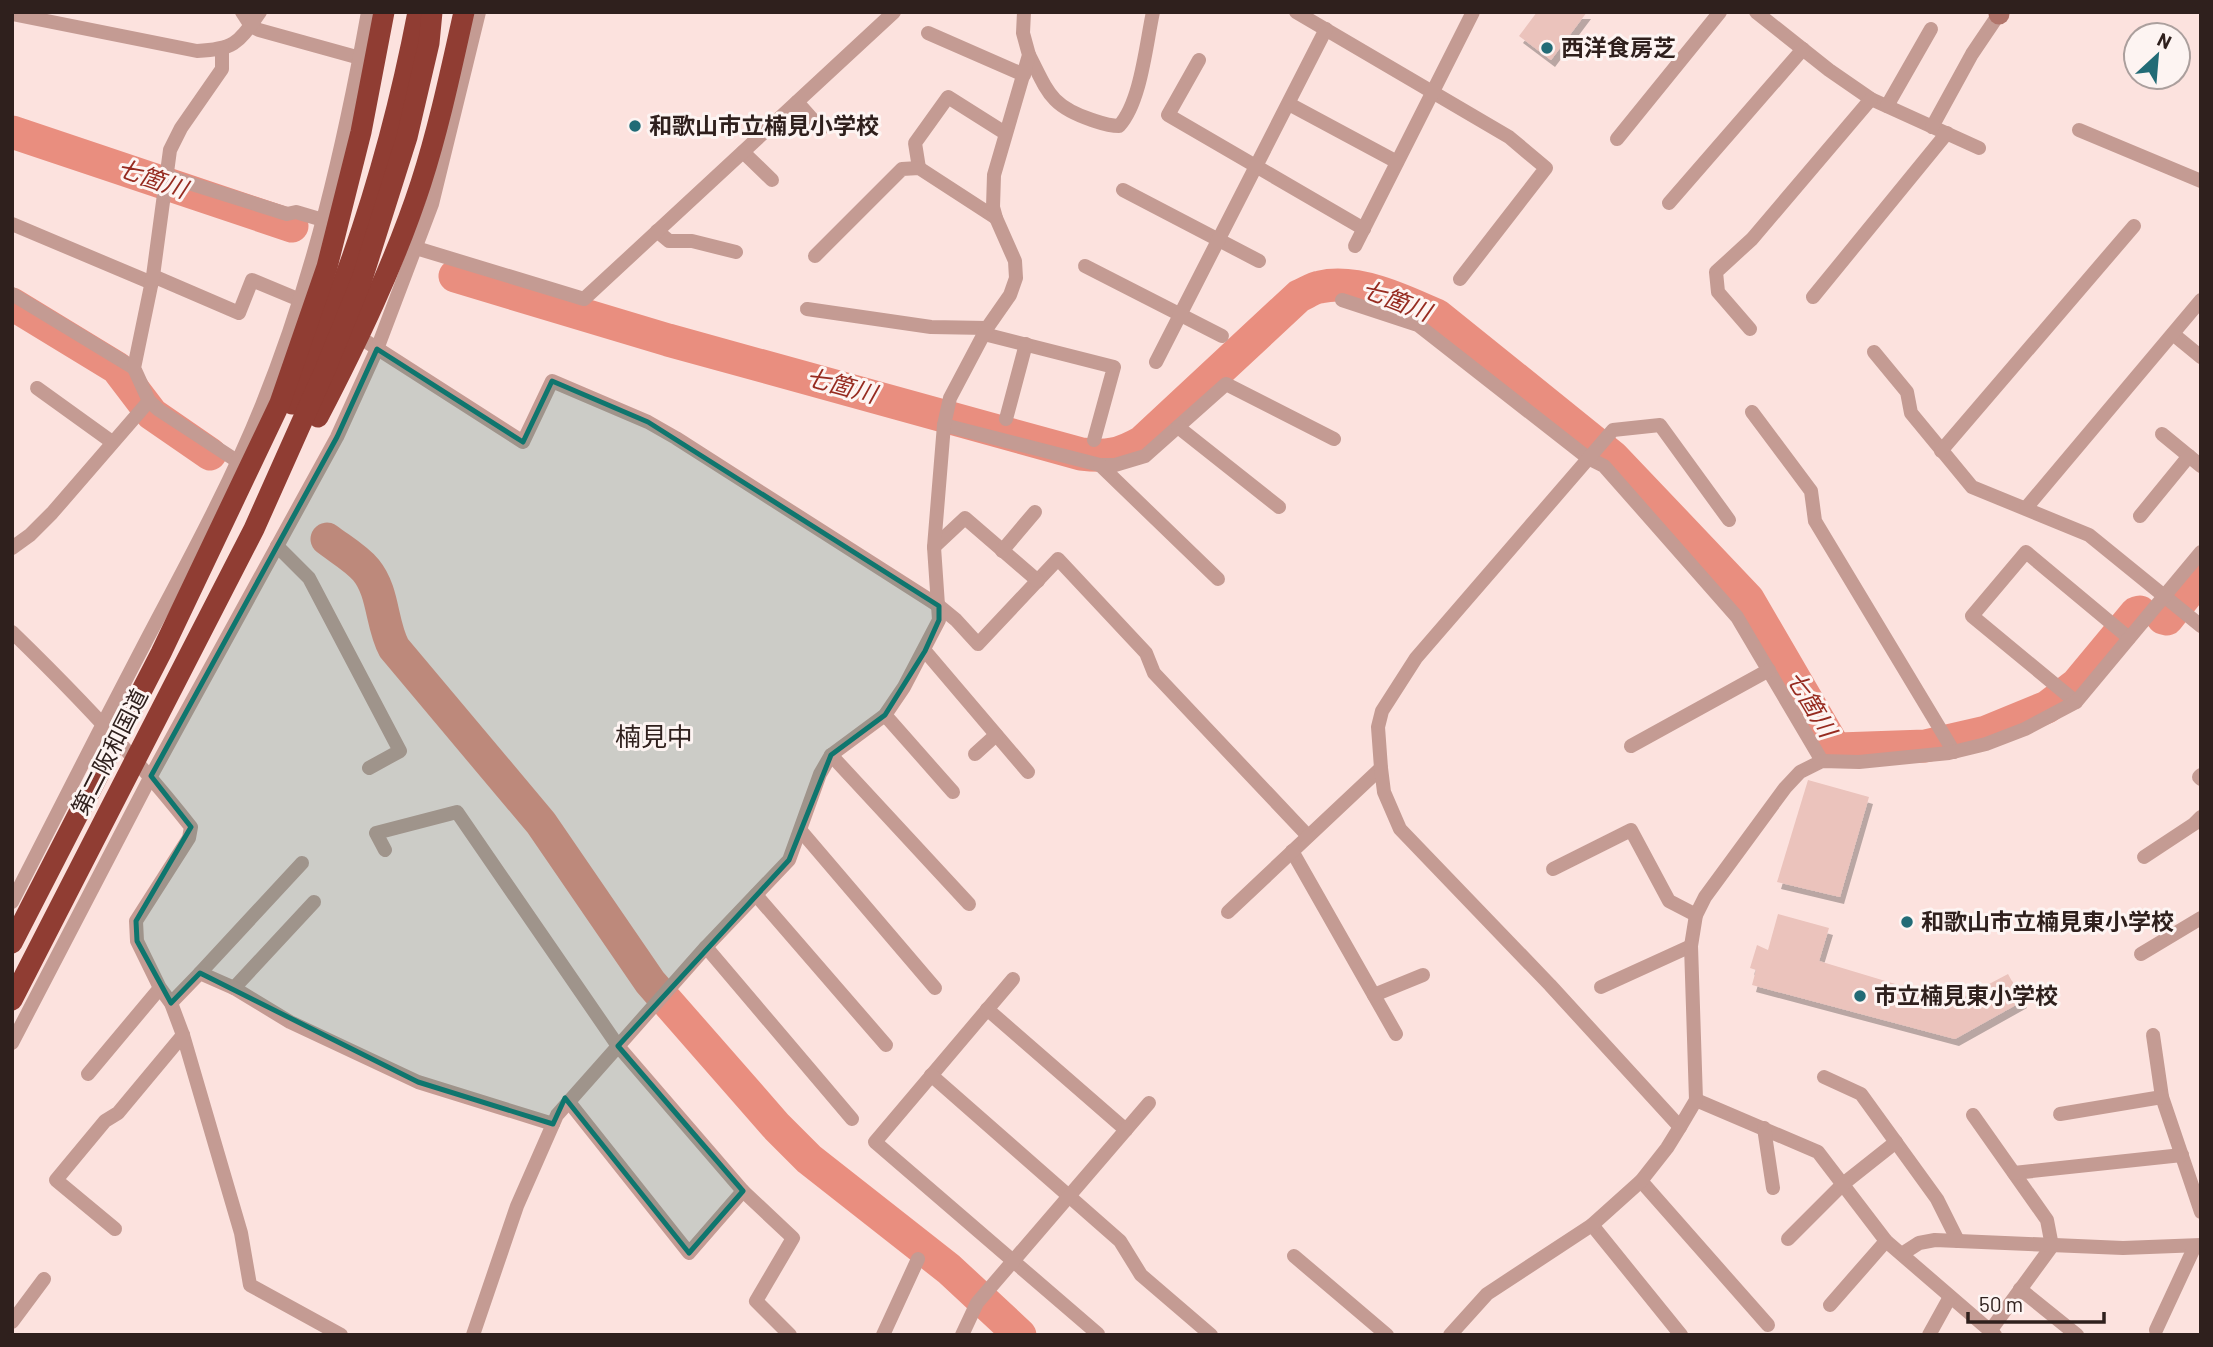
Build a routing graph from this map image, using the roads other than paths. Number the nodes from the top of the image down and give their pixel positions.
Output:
1 (243, 12) edge
2 (260, 12) edge
3 (368, 12) edge
4 (384, 12) edge
5 (418, 12) edge
6 (432, 12) edge
7 (464, 12) edge
8 (479, 12) edge
9 (894, 12) edge
10 (1024, 12) edge
11 (1153, 12) edge
12 (1296, 12) edge
13 (1473, 12) edge
14 (1720, 12) edge
15 (1756, 12) edge
16 (1999, 13) edge
17 (12, 14) edge
18 (30, 15) edge
19 (251, 26) junction
20 (1326, 29) junction
21 (1931, 29) dead end
22 (928, 33) dead end
23 (1803, 49) junction
24 (222, 50) junction
25 (1029, 55) junction
26 (360, 58) junction
27 (1199, 60) dead end
28 (1024, 75) junction
29 (1432, 92) junction
30 (1871, 99) junction
31 (797, 102) junction
32 (1289, 104) junction
33 (1887, 106) junction
34 (1932, 127) junction
35 (821, 129) dead end
36 (2079, 130) dead end
37 (1004, 133) junction
38 (1947, 133) junction
39 (1617, 139) dead end
40 (1979, 148) dead end
41 (743, 152) junction
42 (1397, 162) junction
43 (919, 168) junction
44 (1256, 168) junction
45 (166, 175) junction
46 (772, 180) dead end
47 (2201, 181) edge
48 (1123, 190) dead end
49 (1669, 204) dead end
50 (996, 218) junction
51 (323, 220) junction
52 (12, 224) edge
53 (2134, 226) dead end
54 (1364, 229) junction
55 (657, 231) junction
56 (1219, 240) junction
57 (1355, 246) dead end
58 (416, 248) junction
59 (736, 252) dead end
60 (815, 256) dead end
61 (1259, 261) dead end
62 (1085, 266) dead end
63 (153, 279) junction
64 (1460, 279) dead end
65 (12, 294) edge
66 (1813, 297) dead end
67 (300, 300) junction
68 (1342, 300) dead end
69 (2201, 300) edge
70 (807, 309) dead end
71 (1180, 314) junction
72 (1751, 329) dead end
73 (986, 331) junction
74 (2173, 334) junction
75 (1222, 335) dead end
76 (1026, 344) junction
77 (377, 349) junction
78 (1874, 352) dead end
79 (2201, 357) edge
80 (1156, 362) dead end
81 (134, 368) junction
82 (37, 388) dead end
83 (145, 404) junction
84 (1752, 412) dead end
85 (946, 417) junction
86 (1006, 419) dead end
87 (1178, 427) junction
88 (2162, 434) dead end
89 (1334, 439) dead end
90 (1094, 440) dead end
91 (112, 442) junction
92 (1596, 449) junction
93 (1941, 451) junction
94 (2189, 456) junction
95 (237, 461) junction
96 (1100, 465) junction
97 (2201, 466) edge
98 (1279, 507) dead end
99 (2026, 508) junction
100 (1035, 512) dead end
101 (2140, 516) dead end
102 (1729, 520) dead end
103 (254, 528) junction
104 (277, 546) junction
105 (934, 547) junction
106 (12, 548) edge
107 (1002, 551) junction
108 (2201, 552) edge
109 (1218, 579) dead end
110 (1038, 581) junction
111 (2173, 603) junction
112 (939, 606) junction
113 (2201, 626) edge
114 (13, 634) edge
115 (2127, 636) junction
116 (925, 651) junction
117 (161, 653) junction
118 (1769, 670) junction
119 (2073, 699) junction
120 (885, 715) junction
121 (104, 723) junction
122 (996, 735) junction
123 (1949, 744) junction
124 (1631, 746) dead end
125 (975, 754) dead end
126 (831, 755) junction
127 (1822, 761) junction
128 (369, 768) dead end
129 (1381, 768) junction
130 (1028, 772) dead end
131 (151, 776) junction
132 (953, 792) dead end
133 (2201, 817) edge
134 (801, 831) junction
135 (1308, 836) junction
136 (385, 850) dead end
137 (1292, 851) junction
138 (2144, 857) dead end
139 (302, 863) dead end
140 (1553, 870) dead end
141 (16, 884) edge
142 (756, 895) junction
143 (12, 902) edge
144 (314, 902) dead end
145 (969, 904) dead end
146 (1228, 912) dead end
147 (1696, 915) junction
148 (2201, 918) edge
149 (12, 943) edge
150 (1691, 946) junction
151 (706, 947) junction
152 (2141, 954) dead end
153 (200, 973) junction
154 (1423, 975) dead end
155 (1013, 979) dead end
156 (1601, 987) dead end
157 (160, 988) junction
158 (234, 988) junction
159 (935, 988) dead end
160 (1374, 995) junction
161 (12, 1000) edge
162 (171, 1003) junction
163 (987, 1009) junction
164 (1396, 1034) dead end
165 (183, 1035) junction
166 (2153, 1035) dead end
167 (12, 1043) edge
168 (886, 1045) dead end
169 (618, 1046) junction
170 (88, 1074) dead end
171 (931, 1075) junction
172 (1824, 1077) dead end
173 (2162, 1097) junction
174 (1696, 1100) junction
175 (569, 1102) junction
176 (1149, 1103) dead end
177 (2060, 1114) dead end
178 (1973, 1115) dead end
179 (852, 1119) dead end
180 (553, 1124) junction
181 (1680, 1127) junction
182 (1764, 1128) junction
183 (1126, 1130) junction
184 (1896, 1142) junction
185 (2182, 1155) junction
186 (2014, 1173) junction
187 (2195, 1176) edge
188 (1641, 1181) junction
189 (1843, 1184) junction
190 (1773, 1188) dead end
191 (743, 1191) junction
192 (1069, 1196) junction
193 (2201, 1212) edge
194 (1592, 1225) junction
195 (116, 1229) dead end
196 (1788, 1239) dead end
197 (1886, 1241) junction
198 (1958, 1241) junction
199 (2198, 1245) edge
200 (2052, 1246) junction
201 (1902, 1254) junction
202 (1294, 1256) dead end
203 (918, 1259) dead end
204 (1013, 1261) junction
205 (44, 1279) dead end
206 (2020, 1289) junction
207 (1950, 1297) junction
208 (1830, 1305) dead end
209 (12, 1322) edge
210 (1768, 1325) dead end
211 (2156, 1330) dead end
212 (1992, 1333) edge
213 (1098, 1334) edge
214 (341, 1335) edge
215 (473, 1335) edge
216 (790, 1335) edge
217 (883, 1335) edge
218 (962, 1335) edge
219 (1211, 1335) edge
220 (1387, 1335) edge
221 (1450, 1335) edge
222 (1681, 1335) edge
223 (1929, 1335) edge
224 (2077, 1335) edge

1 - 19 street
2 - 19 street
3 - 26 street
4 - 117 highway, bridge
5 - 117 highway, bridge
6 - 103 highway, bridge
7 - 103 highway, bridge
8 - 58 street
9 - 31 street
10 - 25 street
11 - 25 street
12 - 20 street
13 - 29 street
14 - 39 street
15 - 23 street
16 - 34 street
17 - 18 street
18 - 24 street
19 - 24 street
19 - 26 street
20 - 29 street
20 - 32 street
21 - 33 street
22 - 28 street
23 - 30 street
23 - 49 street
24 - 45 street
25 - 28 street
26 - 51 street
27 - 44 street
28 - 37 street
29 - 42 street
29 - 64 street
30 - 33 street
30 - 72 street
31 - 35 street
31 - 41 street
32 - 42 street
32 - 44 street
33 - 34 street
34 - 38 street
36 - 47 street
37 - 43 street
37 - 50 street
38 - 40 street
38 - 66 street
41 - 46 street
41 - 55 street
42 - 54 street
43 - 50 street
43 - 60 street
44 - 54 street
44 - 56 street
45 - 51 street
45 - 63 street
48 - 56 street
50 - 73 street
51 - 67 street
52 - 63 street
53 - 93 street
54 - 57 street
55 - 58 street
55 - 59 street
56 - 61 street
56 - 71 street
58 - 77 street
62 - 71 street
63 - 67 street
63 - 81 street
65 - 81 street
67 - 77 street
67 - 95 street
68 - 92 street
69 - 74 street
70 - 73 street
71 - 75 street
71 - 80 street
73 - 76 street
73 - 85 street
74 - 79 street
74 - 99 street
76 - 86 street
76 - 90 street
77 - 104 street
77 - 112 street
78 - 93 street
81 - 83 street
82 - 91 street
83 - 91 street
83 - 95 street
84 - 123 street
85 - 96 street
85 - 105 street
87 - 89 street
87 - 96 street
87 - 98 street
88 - 94 street
91 - 106 street
92 - 102 street
92 - 118 street
92 - 129 street
93 - 99 street
94 - 97 street
94 - 101 street
95 - 121 street
96 - 109 street
99 - 111 street
100 - 107 street
103 - 161 highway, 第二阪和国道, bridge
104 - 128 street
104 - 131 street
105 - 107 street
105 - 112 street
107 - 110 street
108 - 111 street
110 - 112 street
110 - 135 street
111 - 113 street
111 - 115 street
112 - 116 street
114 - 121 street
115 - 119 street
115 - 119 street
116 - 120 street
116 - 122 street
117 - 149 highway, 第二阪和国道, bridge
118 - 124 street
118 - 127 street
119 - 123 street
120 - 126 street
120 - 132 street
121 - 131 street
121 - 141 street
122 - 125 street
122 - 130 street
123 - 127 street
126 - 134 street
126 - 145 street
127 - 147 street
129 - 135 street
129 - 181 street
131 - 157 street
131 - 167 street
133 - 138 street
134 - 142 street
134 - 159 street
135 - 137 street
136 - 169 street
137 - 146 street
137 - 160 street
139 - 153 street
140 - 147 street
141 - 143 street
142 - 151 street
142 - 168 street
144 - 158 street
147 - 150 street
148 - 152 street
150 - 156 street
150 - 174 street
151 - 169 street
151 - 179 street
153 - 158 street
153 - 162 street
154 - 160 street
155 - 163 street
157 - 162 street
157 - 170 street
158 - 180 street
160 - 164 street
162 - 165 street
163 - 171 street
163 - 183 street
165 - 195 street
165 - 214 street
166 - 173 street
169 - 175 street
169 - 191 street
171 - 192 street
171 - 204 street
172 - 184 street
173 - 177 street
173 - 185 street
174 - 181 street
174 - 182 street
175 - 180 street
175 - 191 street
176 - 183 street
178 - 186 street
180 - 215 street
181 - 188 street
182 - 189 street
182 - 190 street
183 - 192 street
184 - 189 street
184 - 198 street
185 - 186 street
185 - 187 street
186 - 200 street
187 - 193 street
188 - 194 street
188 - 210 street
189 - 196 street
189 - 197 street
191 - 216 street
192 - 204 street
192 - 219 street
194 - 221 street
194 - 222 street
197 - 201 street
197 - 208 street
198 - 200 street
198 - 201 street
199 - 200 street
199 - 211 street
200 - 206 street
201 - 207 street
202 - 220 street
203 - 217 street
204 - 213 street
204 - 218 street
205 - 209 street
206 - 212 street
206 - 224 street
207 - 212 street
207 - 223 street

